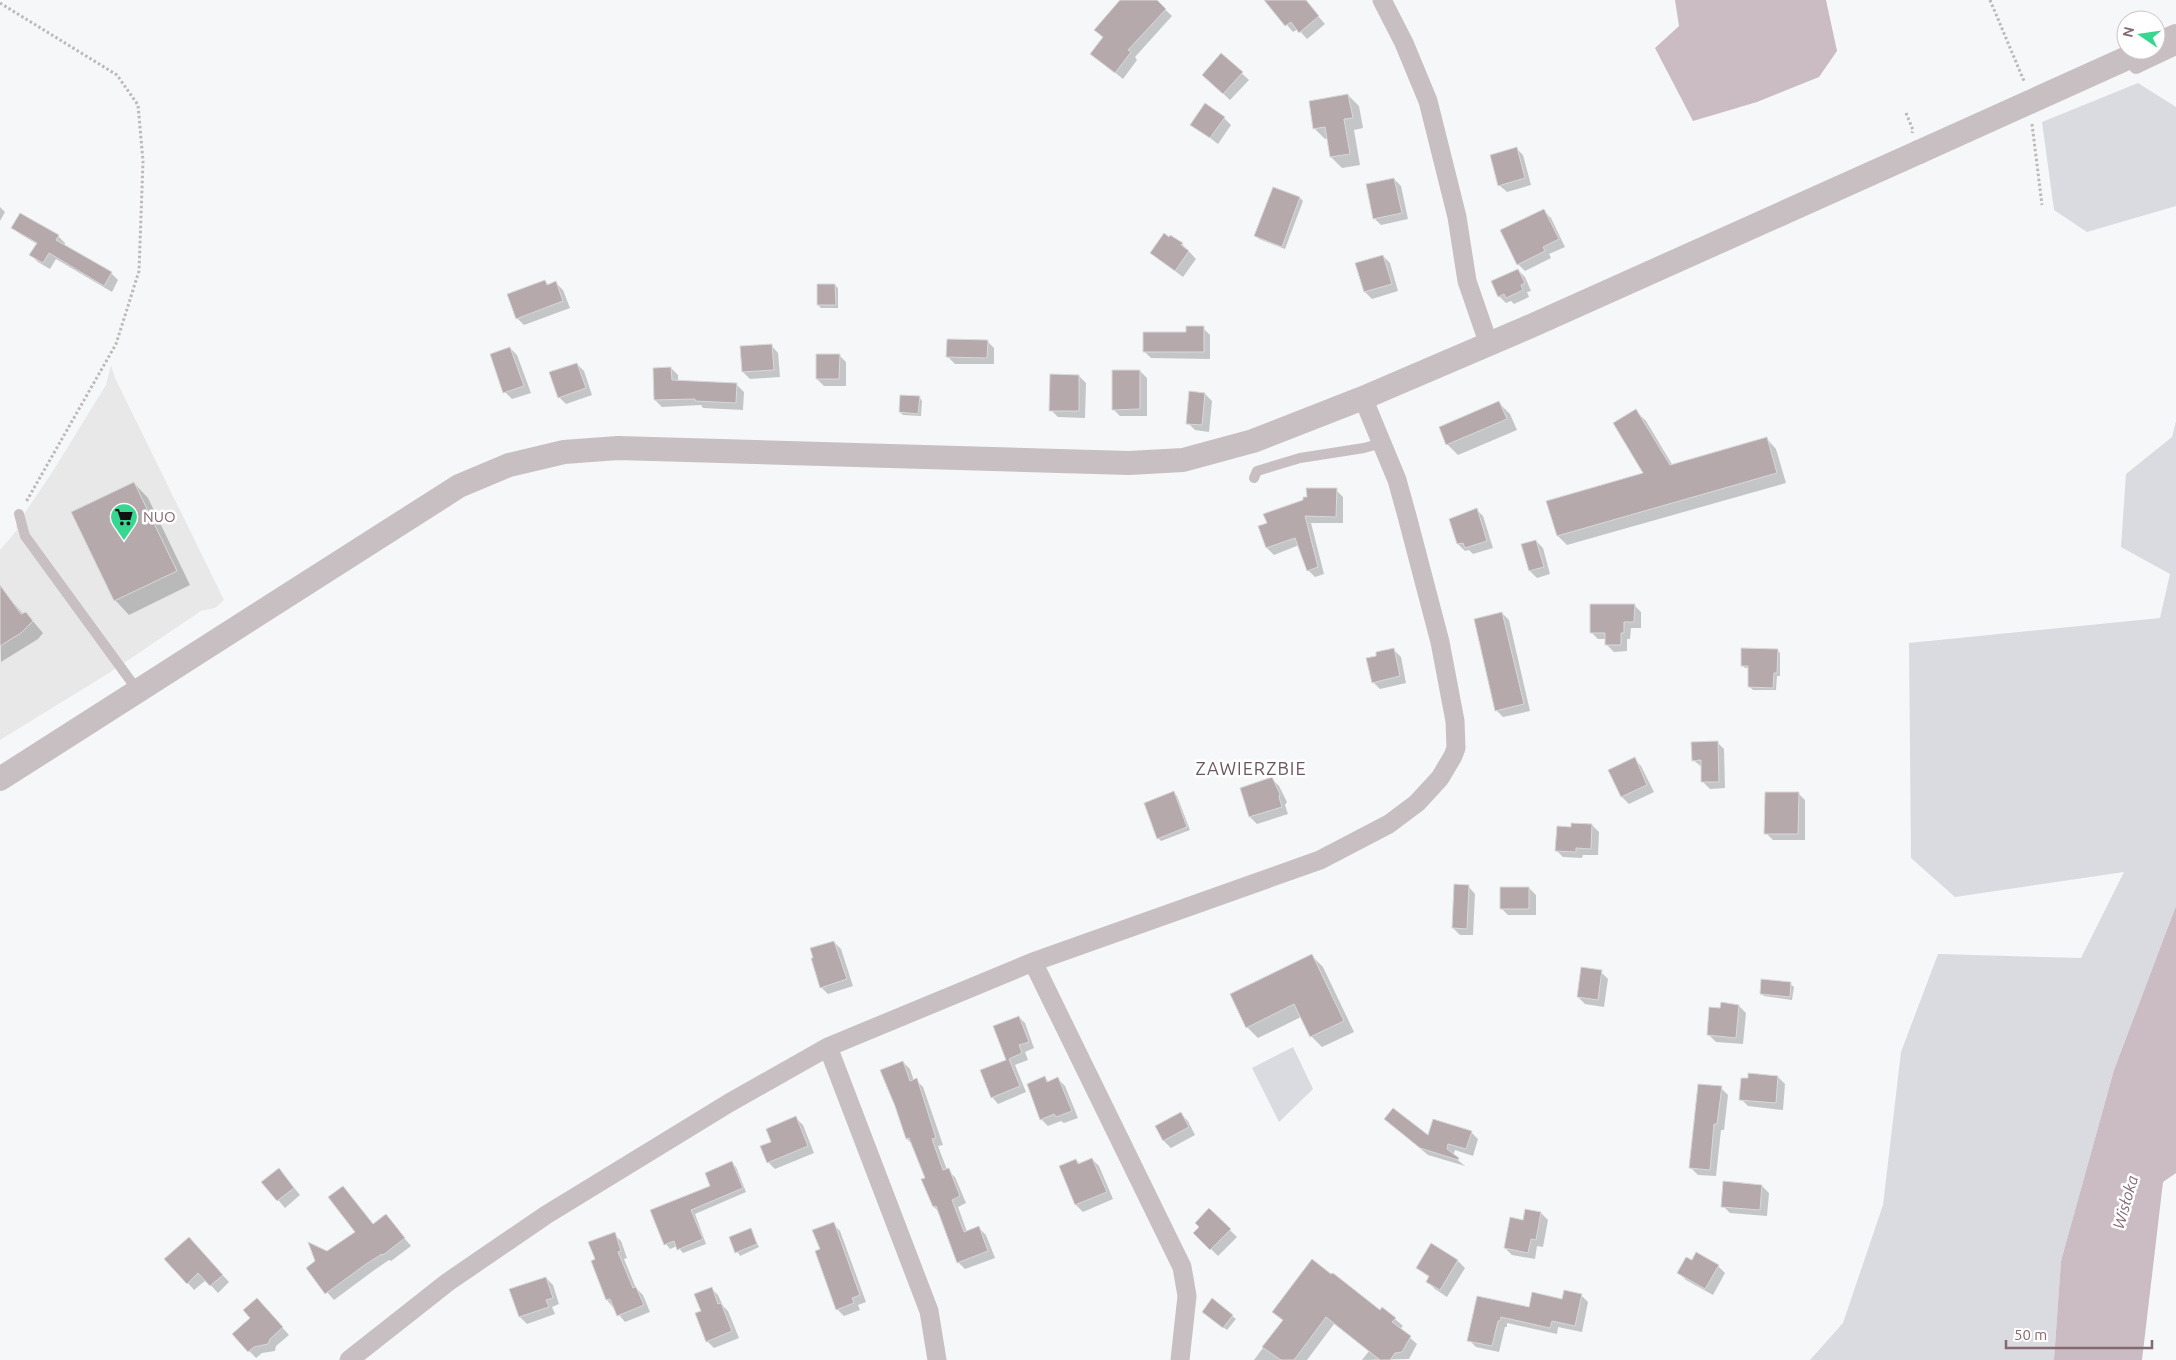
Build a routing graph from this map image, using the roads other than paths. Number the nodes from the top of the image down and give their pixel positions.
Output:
1 (1382, 0) edge
2 (2176, 48) edge
3 (2116, 52) edge
4 (2121, 60) edge
5 (1918, 146) junction
6 (1488, 345) junction
7 (1363, 398) junction
8 (1382, 443) junction
9 (1254, 478) dead end
10 (19, 514) road end
11 (139, 691) junction
12 (0, 779) edge
13 (1032, 962) junction
14 (828, 1047) junction
15 (350, 1360) edge
16 (937, 1360) edge
17 (1180, 1360) edge

1 - 6 street
2 - 5 street, bridge
3 - 5 street
4 - 5 street, bridge
5 - 6 street
6 - 7 street
7 - 8 street
7 - 11 street
8 - 9 lane
8 - 13 street
10 - 11 lane
11 - 12 street
13 - 14 street
13 - 17 street
14 - 15 street
14 - 16 street

